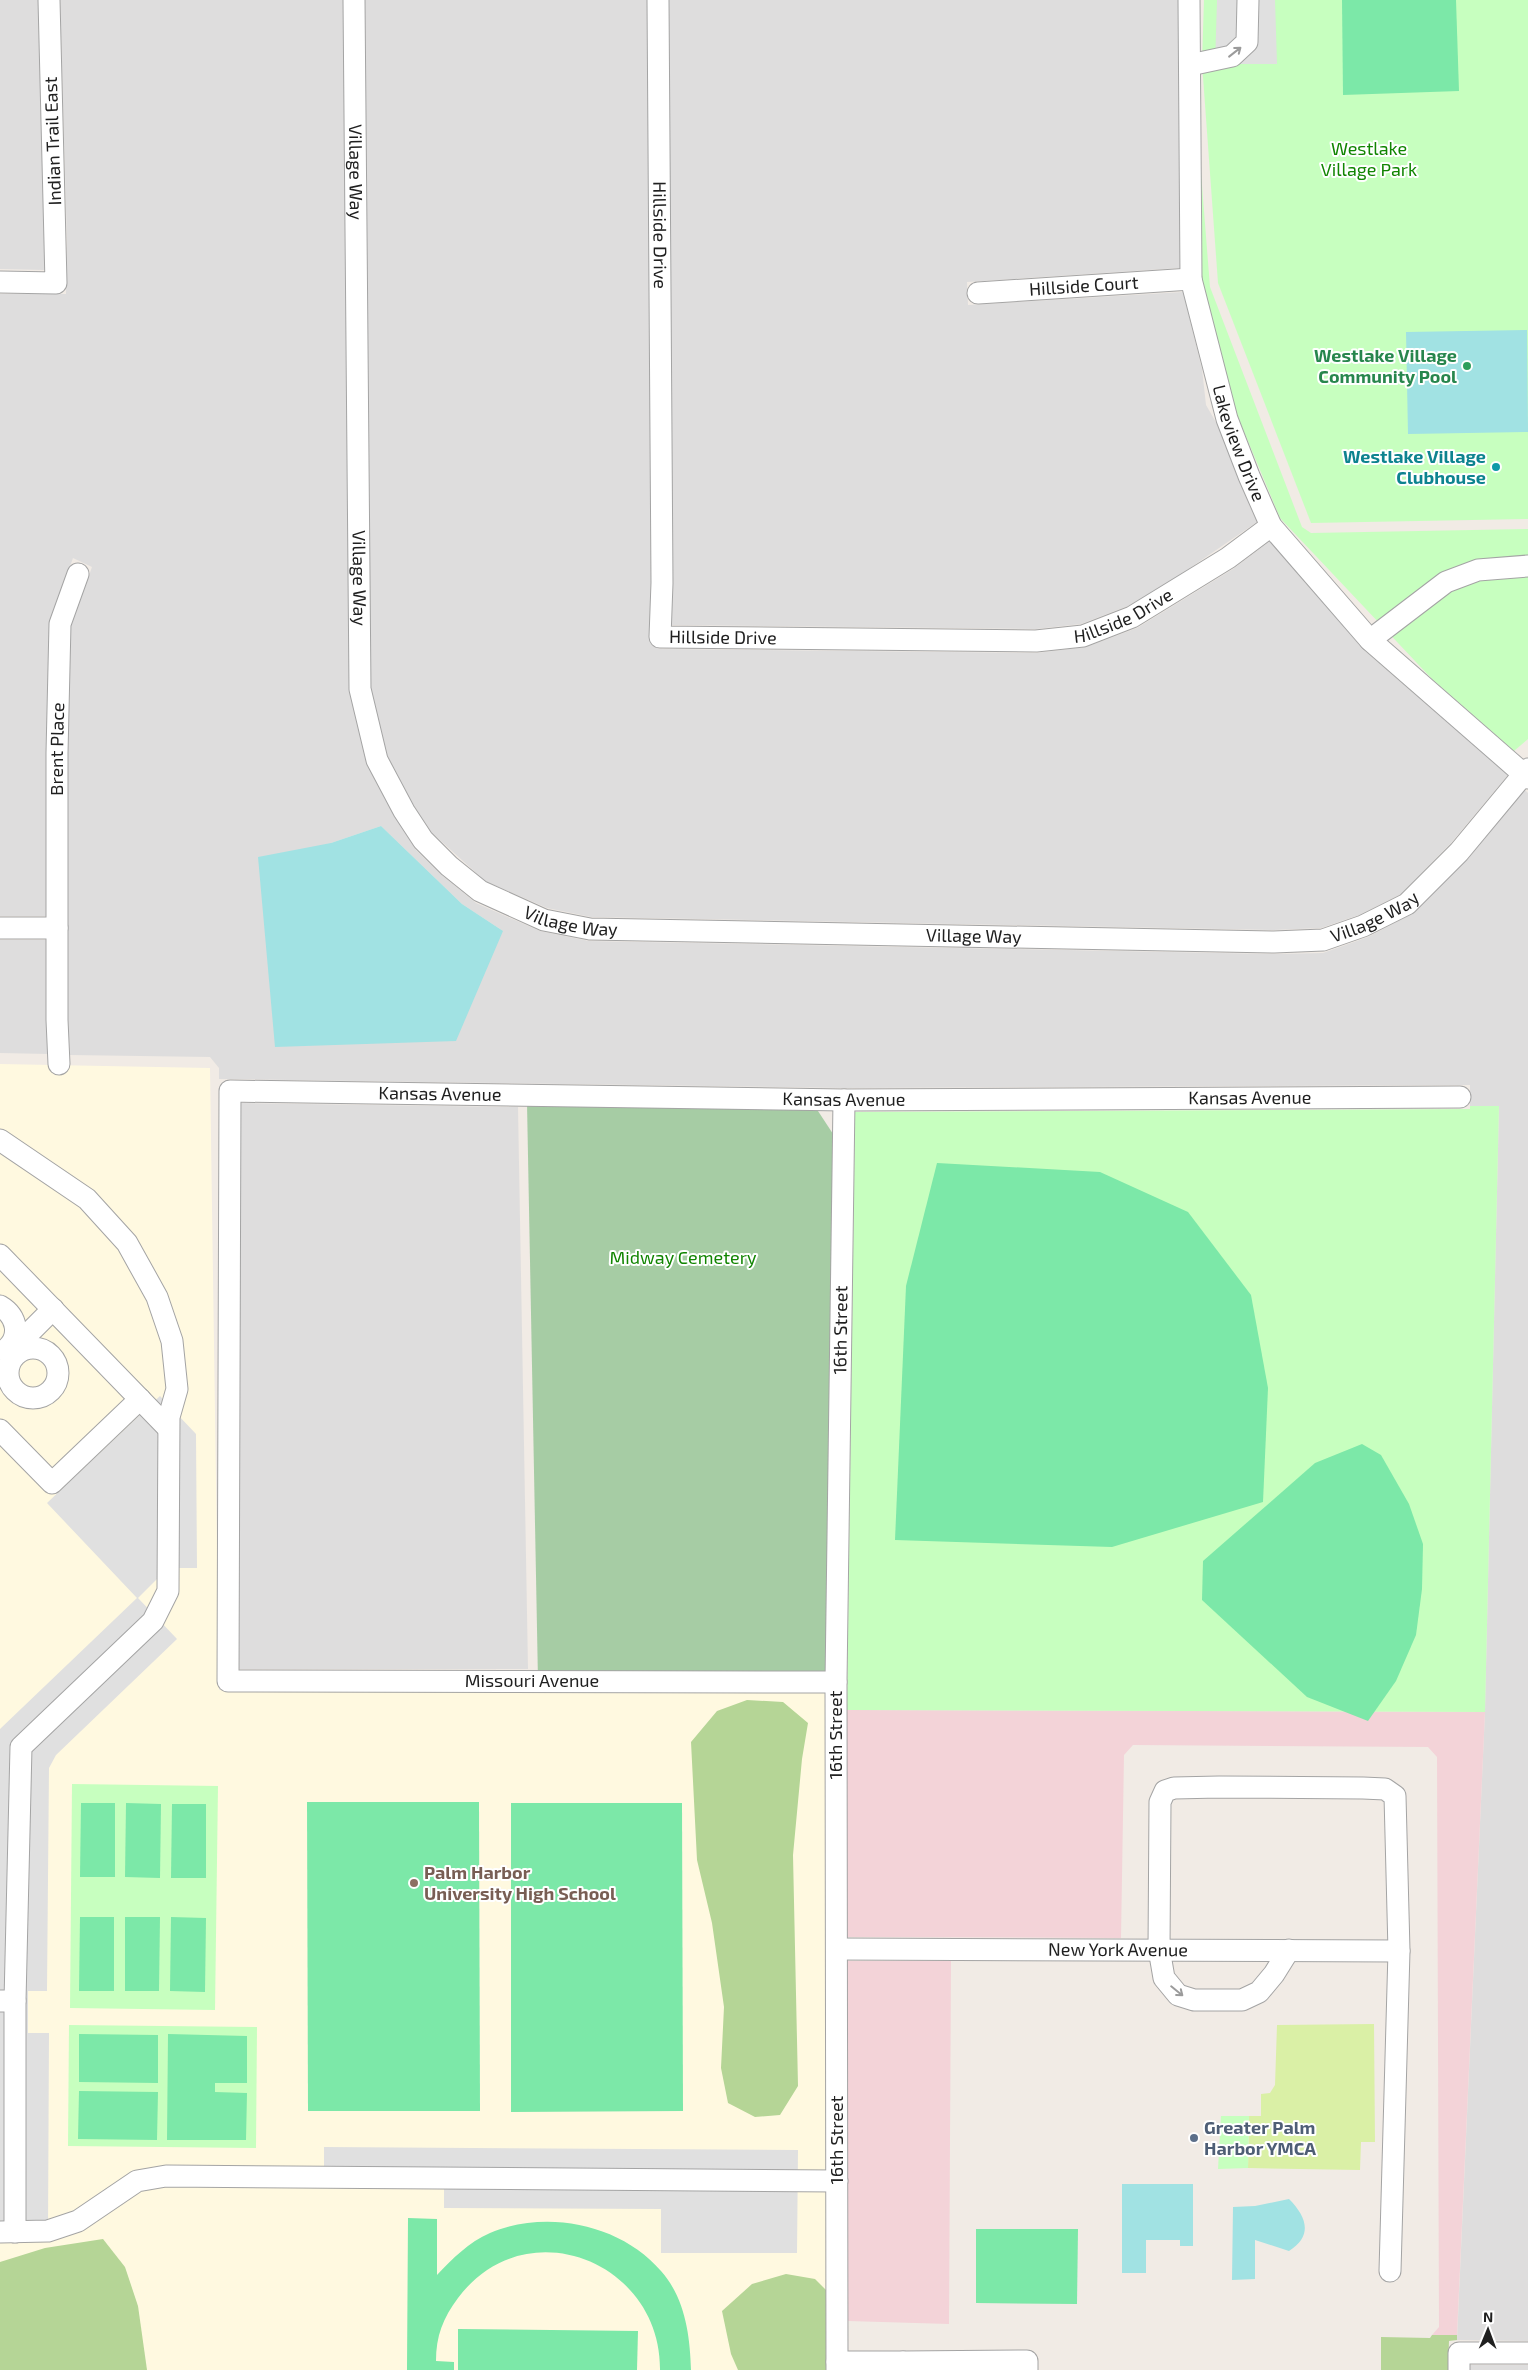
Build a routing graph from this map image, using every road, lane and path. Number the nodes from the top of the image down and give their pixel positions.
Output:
1 (49, 0) edge
2 (354, 0) edge
3 (658, 0) edge
4 (1189, 0) edge
5 (1248, 0) edge
6 (1190, 65) junction
7 (1191, 279) junction
8 (0, 282) edge
9 (978, 293) dead end
10 (1271, 526) junction
11 (1528, 566) edge
12 (78, 574) dead end
13 (1370, 640) junction
14 (1526, 774) edge
15 (0, 928) edge
16 (57, 928) junction
17 (59, 1064) dead end
18 (1460, 1098) dead end
19 (844, 1100) junction
20 (0, 1140) edge
21 (0, 1255) edge
22 (0, 1306) edge
23 (53, 1309) junction
24 (8, 1352) edge
25 (140, 1398) junction
26 (168, 1428) junction
27 (0, 1430) edge
28 (228, 1681) joint
29 (836, 1682) junction
30 (9, 1881) edge
31 (837, 1949) junction
32 (1159, 1949) junction
33 (1289, 1950) junction
34 (1399, 1951) junction
35 (8, 2001) edge
36 (837, 2181) junction
37 (7, 2232) edge
38 (1390, 2271) dead end
39 (1528, 2353) edge
40 (837, 2366) edge
41 (906, 2366) edge
42 (1027, 2370) edge
43 (1459, 2370) edge

1 - 8 street, Indian Trail East
2 - 14 street, Village Way
3 - 10 street, Hillside Drive
4 - 6 street, Lakeview Drive
6 -> 5 street
6 - 7 street, Lakeview Drive
7 - 9 street, Hillside Court
7 - 10 street, Lakeview Drive
10 - 13 street, Lakeview Drive
11 - 13 street
12 - 16 street, Brent Place
13 - 14 street, Lakeview Drive
15 - 16 street
16 - 17 street, Brent Place
18 - 19 street, Kansas Avenue
19 - 28 street, Kansas Avenue
19 - 29 street, 16th Street
20 - 26 street
21 - 23 street
22 - 24 street
23 - 24 street
23 - 25 street
25 - 26 street
25 - 27 street
26 - 30 street
28 - 29 street, Missouri Avenue
29 - 31 street, 16th Street
30 - 35 street
31 - 32 street, New York Avenue
31 - 36 street, 16th Street
32 - 33 street, New York Avenue
32 -> 33 street
32 - 34 street
33 - 34 street, New York Avenue
34 - 38 street
35 - 37 street
36 - 37 street
36 - 40 street, 16th Street
39 - 43 street
40 - 41 street
41 - 42 street

